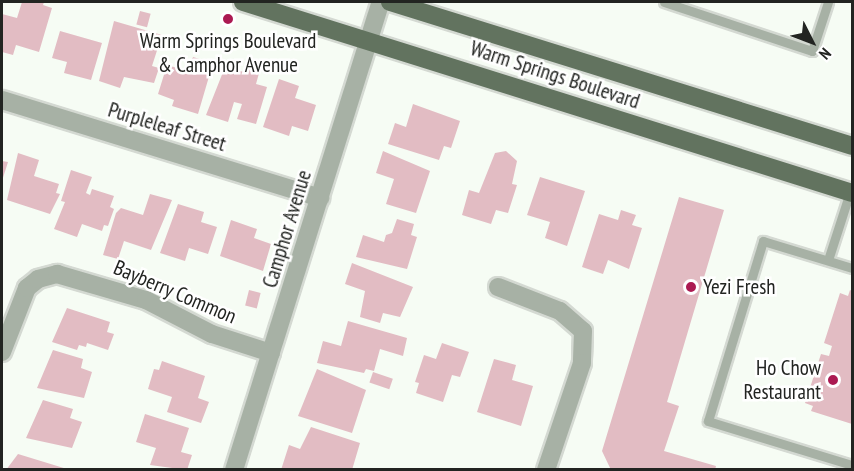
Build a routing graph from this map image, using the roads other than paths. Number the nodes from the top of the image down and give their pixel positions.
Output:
1 (243, 2) edge
2 (381, 2) edge
3 (390, 2) edge
4 (664, 2) edge
5 (828, 2) edge
6 (370, 40) junction
7 (2, 99) edge
8 (852, 146) edge
9 (852, 189) edge
10 (320, 198) junction
11 (828, 260) junction
12 (852, 268) edge
13 (498, 287) dead end
14 (2, 352) edge
15 (271, 353) junction
16 (852, 465) edge
17 (234, 470) edge
18 (546, 470) edge

1 - 6 main road, Warm Springs Boulevard
2 - 6 street, Camphor Avenue
3 - 8 main road, Warm Springs Boulevard
4 - 5 lane
6 - 9 main road, Warm Springs Boulevard
6 - 10 street, Camphor Avenue
7 - 10 street, Purpleleaf Street
9 - 11 lane
10 - 15 street, Camphor Avenue
11 - 12 lane
11 - 16 lane
13 - 18 street
14 - 15 street, Bayberry Common
15 - 17 street, Camphor Avenue

